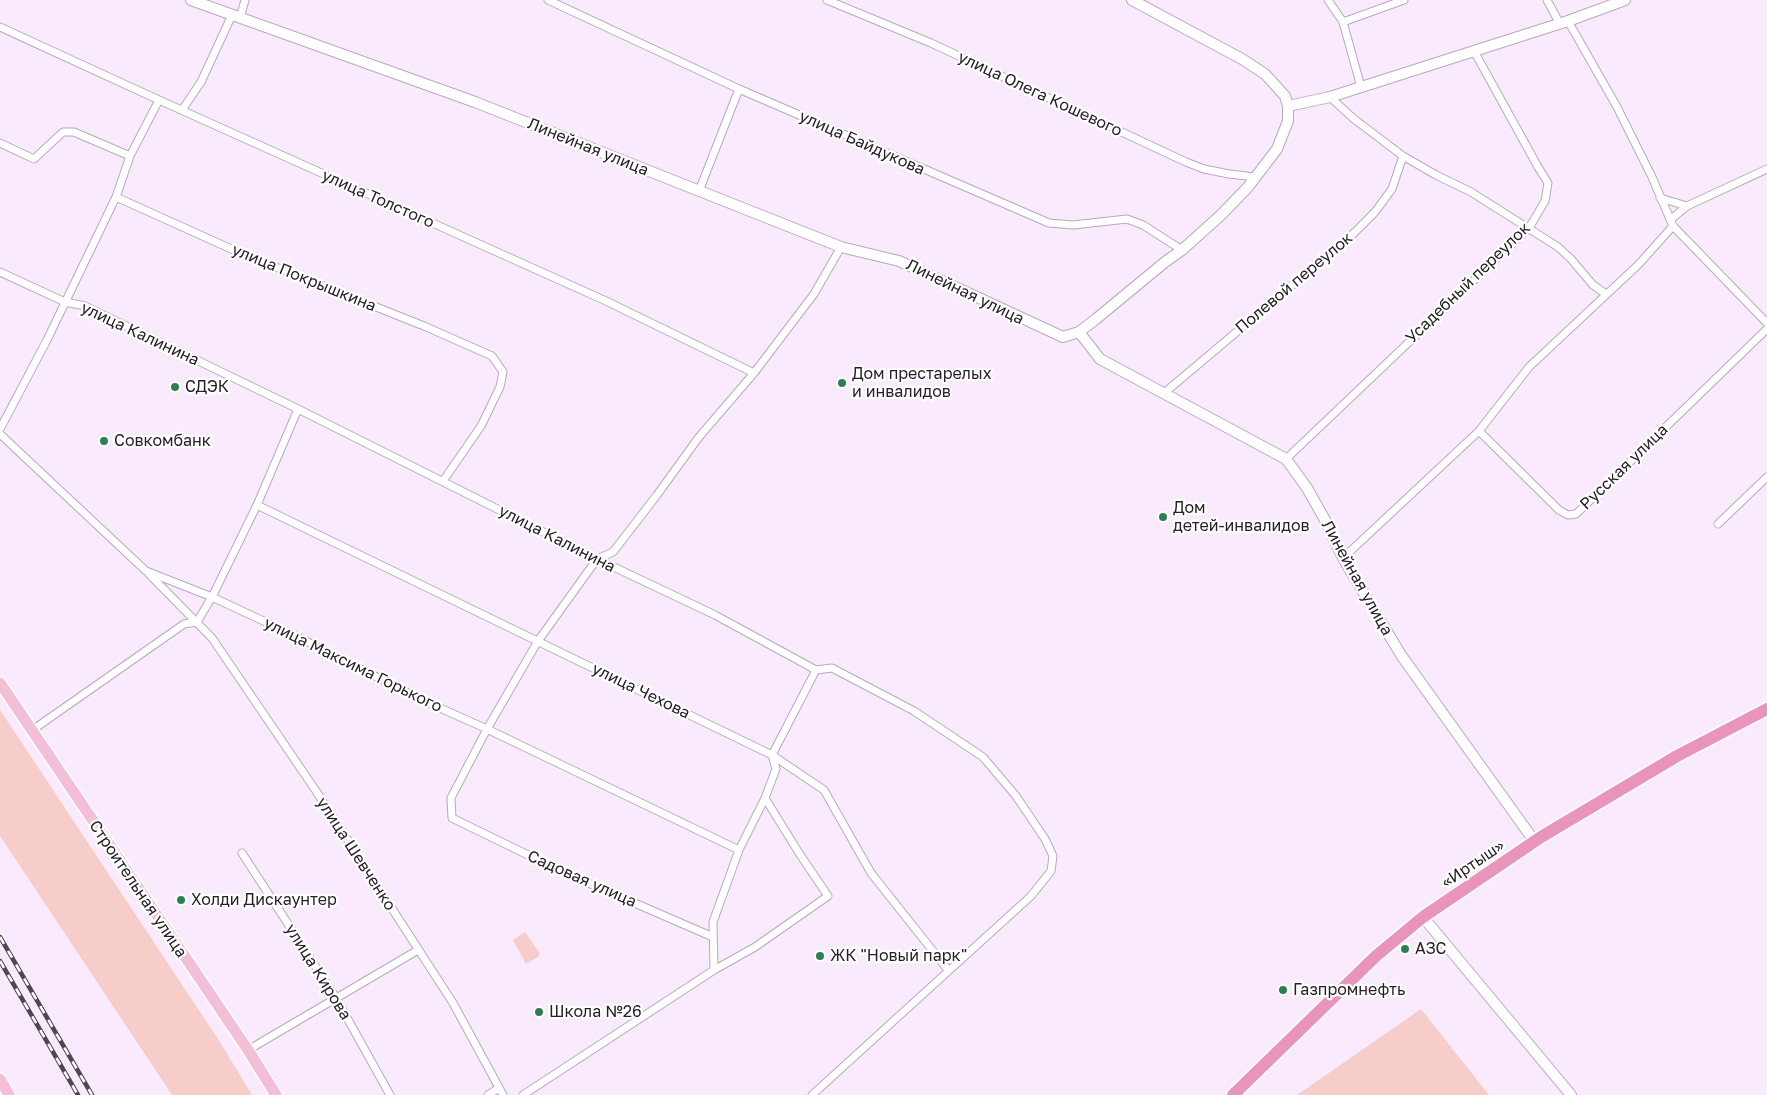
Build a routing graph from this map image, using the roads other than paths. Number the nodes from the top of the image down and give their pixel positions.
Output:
1 (191, 0) edge
2 (245, 0) edge
3 (548, 0) edge
4 (827, 0) edge
5 (1132, 0) edge
6 (1328, 0) edge
7 (1404, 0) edge
8 (1547, 0) edge
9 (1625, 0) edge
10 (236, 16) junction
11 (1343, 22) junction
12 (1564, 22) junction
13 (0, 27) edge
14 (1474, 51) junction
15 (1361, 87) junction
16 (739, 89) junction
17 (1330, 97) junction
18 (159, 100) junction
19 (1288, 106) junction
20 (182, 110) junction
21 (0, 143) edge
22 (130, 156) junction
23 (1403, 156) junction
24 (1767, 169) edge
25 (1256, 177) junction
26 (698, 191) junction
27 (116, 198) junction
28 (1660, 198) junction
29 (1687, 206) junction
30 (1671, 223) junction
31 (1529, 228) junction
32 (840, 247) junction
33 (1182, 250) junction
34 (0, 272) edge
35 (1606, 294) junction
36 (65, 302) junction
37 (1767, 323) edge
38 (1767, 329) edge
39 (1079, 332) junction
40 (754, 373) junction
41 (1164, 394) junction
42 (298, 409) junction
43 (0, 428) edge
44 (1479, 431) junction
45 (0, 434) edge
46 (1286, 459) junction
47 (1767, 478) edge
48 (443, 481) junction
49 (257, 505) junction
50 (1718, 524) dead end
51 (1343, 558) junction
52 (597, 559) junction
53 (146, 571) junction
54 (212, 597) junction
55 (196, 622) junction
56 (538, 641) junction
57 (816, 670) junction
58 (0, 683) edge
59 (1767, 709) edge
60 (487, 729) junction
61 (32, 731) junction
62 (772, 755) junction
63 (765, 798) junction
64 (1535, 842) junction
65 (738, 850) junction
66 (242, 852) dead end
67 (1423, 917) junction
68 (713, 938) junction
69 (418, 950) junction
70 (714, 970) junction
71 (948, 970) junction
72 (336, 998) junction
73 (248, 1050) junction
74 (0, 1079) edge
75 (501, 1092) edge
76 (9, 1095) edge
77 (276, 1095) edge
78 (390, 1095) edge
79 (488, 1095) edge
80 (523, 1095) edge
81 (812, 1095) edge
82 (1233, 1095) edge
83 (1571, 1095) edge

1 - 10 street, Линейная улица
2 - 10 street
3 - 16 street, улица Байдукова
4 - 25 street, улица Олега Кошевого
5 - 19 street
6 - 11 street
7 - 11 street
8 - 12 street
9 - 12 street
10 - 20 street
10 - 26 street, Линейная улица
11 - 15 street
12 - 14 street
12 - 28 street
13 - 18 street, улица Толстого
14 - 15 street
14 - 31 street, Усадебный переулок
15 - 17 street
16 - 26 street
16 - 33 street, улица Байдукова
17 - 19 street
17 - 23 street
18 - 20 street, улица Толстого
18 - 22 street
19 - 25 street
20 - 40 street, улица Толстого
21 - 22 street
22 - 27 street
23 - 31 street
23 - 41 street, Полевой переулок
24 - 29 street
25 - 33 street
26 - 32 street, Линейная улица
27 - 36 street
27 - 48 street, улица Покрышкина
28 - 29 street
28 - 30 street
29 - 30 street
30 - 35 street
30 - 37 street
31 - 35 street
31 - 46 street, Усадебный переулок
32 - 39 street, Линейная улица
32 - 40 street
33 - 39 street
34 - 36 street, улица Калинина
35 - 44 street
36 - 42 street, улица Калинина
36 - 43 street
38 - 44 street, Русская улица
39 - 41 street, Линейная улица
40 - 52 street
41 - 46 street, Линейная улица
42 - 48 street, улица Калинина
42 - 49 street
44 - 51 street
45 - 53 street, улица Максима Горького
46 - 51 street, Линейная улица
47 - 50 street
48 - 52 street, улица Калинина
49 - 54 street
49 - 56 street, улица Чехова
51 - 64 street, Линейная улица
52 - 56 street
52 - 57 street, улица Калинина
53 - 54 street, улица Максима Горького
53 - 55 street, улица Шевченко
54 - 55 street
54 - 60 street, улица Максима Горького
55 - 61 street
55 - 69 street, улица Шевченко
56 - 60 street
56 - 62 street, улица Чехова
57 - 62 street
57 - 71 street, улица Калинина
58 - 61 main road, Строительная улица
59 - 64 highway, «Иртыш»
60 - 65 street, улица Максима Горького
60 - 68 street, Садовая улица
61 - 73 main road, Строительная улица
62 - 63 street
62 - 71 street, улица Чехова
63 - 65 street
63 - 70 street
64 - 67 highway, «Иртыш»
65 - 68 street
66 - 72 street, улица Кирова
67 - 82 highway, «Иртыш»
67 - 83 street
68 - 70 street
69 - 72 street
69 - 75 street, улица Шевченко
70 - 80 street
71 - 81 street
72 - 73 street
72 - 78 street, улица Кирова
73 - 77 main road, Строительная улица
74 - 76 main road
75 - 79 street

